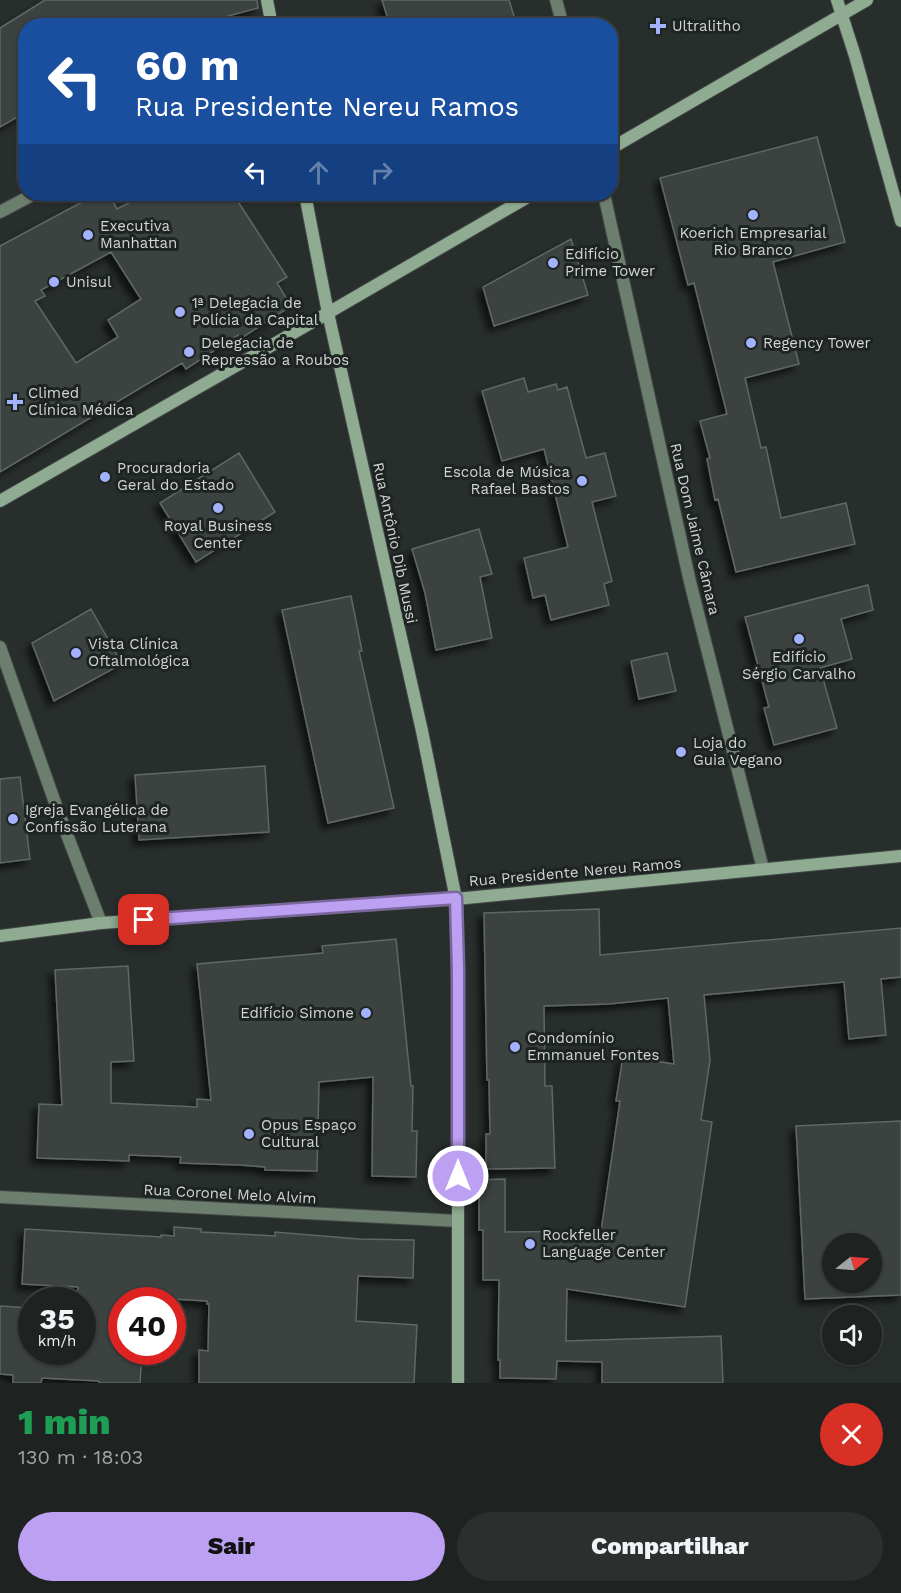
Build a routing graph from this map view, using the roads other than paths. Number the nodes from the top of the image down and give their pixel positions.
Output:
1 (267, 0) edge
2 (556, 0) edge
3 (837, 0) edge
4 (867, 0) edge
5 (842, 16) junction
6 (270, 18) edge
7 (561, 18) edge
8 (618, 144) edge
9 (21, 201) edge
10 (306, 201) edge
11 (521, 201) edge
12 (606, 201) edge
13 (0, 212) edge
14 (901, 221) edge
15 (328, 312) junction
16 (0, 501) edge
17 (0, 646) edge
18 (901, 856) edge
19 (763, 869) junction
20 (456, 898) junction
21 (101, 923) junction
22 (0, 936) edge
23 (0, 1197) edge
24 (458, 1221) junction
25 (458, 1383) edge

1 - 6 street
2 - 7 street
3 - 5 street
4 - 5 street
5 - 8 street
5 - 14 street
9 - 13 street
10 - 15 street, Rua Antônio Dib Mussi
11 - 15 street
12 - 19 street, Rua Dom Jaime Câmara
15 - 16 street
15 - 20 street, Rua Antônio Dib Mussi
17 - 21 street
18 - 19 street, Rua Presidente Nereu Ramos
19 - 20 street, Rua Presidente Nereu Ramos
20 - 21 street, Rua Presidente Nereu Ramos
20 - 24 street, Rua Antônio Dib Mussi
21 - 22 street, Rua Presidente Nereu Ramos
23 - 24 street, Rua Coronel Melo Alvim
24 - 25 street, Rua Antônio Dib Mussi

